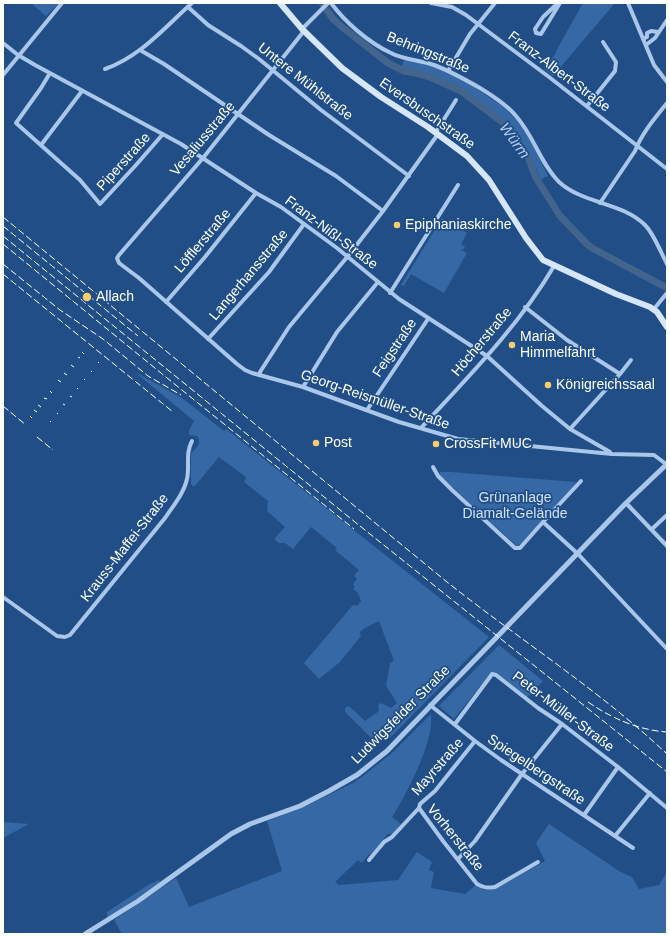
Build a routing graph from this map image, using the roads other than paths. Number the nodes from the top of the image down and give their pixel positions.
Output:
1 (62, 3) edge
2 (192, 3) edge
3 (280, 3) edge
4 (329, 3) edge
5 (431, 3) edge
6 (494, 3) edge
7 (559, 3) edge
8 (628, 3) edge
9 (188, 7) junction
10 (667, 20) edge
11 (477, 24) junction
12 (303, 30) junction
13 (658, 32) junction
14 (643, 39) junction
15 (603, 42) dead end
16 (3, 43) edge
17 (646, 45) junction
18 (140, 50) junction
19 (18, 55) junction
20 (105, 69) dead end
21 (273, 71) junction
22 (448, 71) junction
23 (50, 73) junction
24 (3, 75) edge
25 (667, 82) edge
26 (82, 91) junction
27 (456, 100) dead end
28 (667, 103) edge
29 (587, 106) junction
30 (238, 114) junction
31 (437, 133) junction
32 (163, 134) junction
33 (41, 145) junction
34 (637, 146) junction
35 (203, 158) junction
36 (667, 169) edge
37 (409, 176) junction
38 (458, 185) dead end
39 (256, 193) junction
40 (600, 203) junction
41 (383, 211) junction
42 (304, 224) junction
43 (348, 256) junction
44 (117, 258) joint
45 (667, 264) edge
46 (554, 266) junction
47 (378, 282) junction
48 (390, 293) junction
49 (667, 293) edge
50 (166, 302) junction
51 (525, 308) junction
52 (654, 309) junction
53 (428, 319) junction
54 (667, 328) edge
55 (208, 339) junction
56 (486, 356) junction
57 (631, 360) dead end
58 (260, 374) junction
59 (620, 374) junction
60 (303, 387) junction
61 (366, 410) junction
62 (421, 428) junction
63 (570, 428) junction
64 (192, 442) dead end
65 (612, 454) junction
66 (667, 464) edge
67 (433, 468) dead end
68 (581, 481) dead end
69 (626, 503) junction
70 (667, 515) edge
71 (543, 522) junction
72 (652, 529) junction
73 (667, 546) edge
74 (578, 554) junction
75 (3, 597) edge
76 (667, 649) edge
77 (430, 705) junction
78 (455, 724) junction
79 (562, 724) junction
80 (475, 741) junction
81 (618, 767) junction
82 (522, 774) junction
83 (650, 793) junction
84 (419, 808) junction
85 (667, 808) edge
86 (584, 815) junction
87 (615, 836) junction
88 (633, 848) dead end
89 (458, 859) junction
90 (369, 860) dead end
91 (538, 862) dead end
92 (85, 934) edge

1 - 19 street
2 - 9 street
3 - 12 main road, Eversbuschstraße
4 - 12 street, Vesaliusstraße
4 - 22 street, Behringstraße
5 - 11 street, Franz-Albert-Straße
6 - 11 street
7 - 7 street
8 - 14 street
9 - 18 street
9 - 21 street, Untere Mühlstraße
10 - 13 street
11 - 22 street
11 - 29 street, Franz-Albert-Straße
12 - 21 street, Vesaliusstraße
12 - 31 main road, Eversbuschstraße
13 - 14 street
13 - 17 street
14 - 17 street
15 - 29 street
16 - 19 street, Franz-Nißl-Straße
17 - 25 street
18 - 20 street
18 - 30 street
19 - 23 street, Franz-Nißl-Straße
19 - 24 street
21 - 30 street, Vesaliusstraße
21 - 37 street, Untere Mühlstraße
22 - 40 street, Behringstraße
23 - 26 street, Franz-Nißl-Straße
23 - 33 street
26 - 32 street, Franz-Nißl-Straße
26 - 33 street
27 - 31 street
28 - 34 street
29 - 34 street, Franz-Albert-Straße
30 - 35 street, Vesaliusstraße
30 - 41 street
31 - 37 street
31 - 46 main road, Eversbuschstraße
32 - 33 street, Piperstraße
32 - 35 street, Franz-Nißl-Straße
34 - 36 street, Franz-Albert-Straße
34 - 40 street
35 - 39 street, Franz-Nißl-Straße
35 - 44 street, Vesaliusstraße
37 - 41 street
38 - 48 street
39 - 42 street, Franz-Nißl-Straße
39 - 50 street, Löfflerstraße
40 - 45 street, Behringstraße
41 - 43 street
42 - 43 street, Franz-Nißl-Straße
42 - 55 street, Langerhansstraße
43 - 47 street, Franz-Nißl-Straße
43 - 58 street
44 - 50 street, Georg-Reismüller-Straße
46 - 51 street, Höcherstraße
46 - 52 main road, Eversbuschstraße
47 - 48 street, Franz-Nißl-Straße
47 - 60 street
48 - 53 street, Franz-Nißl-Straße
49 - 52 street
50 - 55 street, Georg-Reismüller-Straße
51 - 56 street, Höcherstraße
51 - 59 street
52 - 54 main road
53 - 56 street, Franz-Nißl-Straße
53 - 61 street, Feigstraße
55 - 58 street, Georg-Reismüller-Straße
56 - 62 street, Höcherstraße
56 - 63 street, Franz-Nißl-Straße
57 - 59 street
58 - 60 street, Georg-Reismüller-Straße
59 - 63 street
60 - 61 street, Georg-Reismüller-Straße
61 - 62 street, Georg-Reismüller-Straße
62 - 65 street, Georg-Reismüller-Straße
63 - 65 street, Franz-Nißl-Straße
64 - 75 street, Krauss-Maffei-Straße
65 - 66 street, Georg-Reismüller-Straße
66 - 69 street, Ludwigsfelder Straße
67 - 71 street
68 - 71 street
69 - 72 street
69 - 74 street, Ludwigsfelder Straße
70 - 72 street
71 - 74 street
72 - 73 street
74 - 76 street
74 - 77 street, Ludwigsfelder Straße
77 - 78 street, Spiegelbergstraße
77 - 92 street, Ludwigsfelder Straße
78 - 79 street, Peter-Müller-Straße
78 - 80 street, Spiegelbergstraße
79 - 81 street, Peter-Müller-Straße
79 - 82 street
80 - 82 street, Spiegelbergstraße
80 - 84 street, Mayrstraße
81 - 83 street, Peter-Müller-Straße
81 - 86 street
82 - 86 street, Spiegelbergstraße
82 - 89 street
83 - 85 street, Peter-Müller-Straße
83 - 87 street
84 - 89 street, Vorherstraße
84 - 90 street, Vorherstraße
86 - 87 street, Spiegelbergstraße
87 - 88 street, Spiegelbergstraße
89 - 91 street, Vorherstraße

